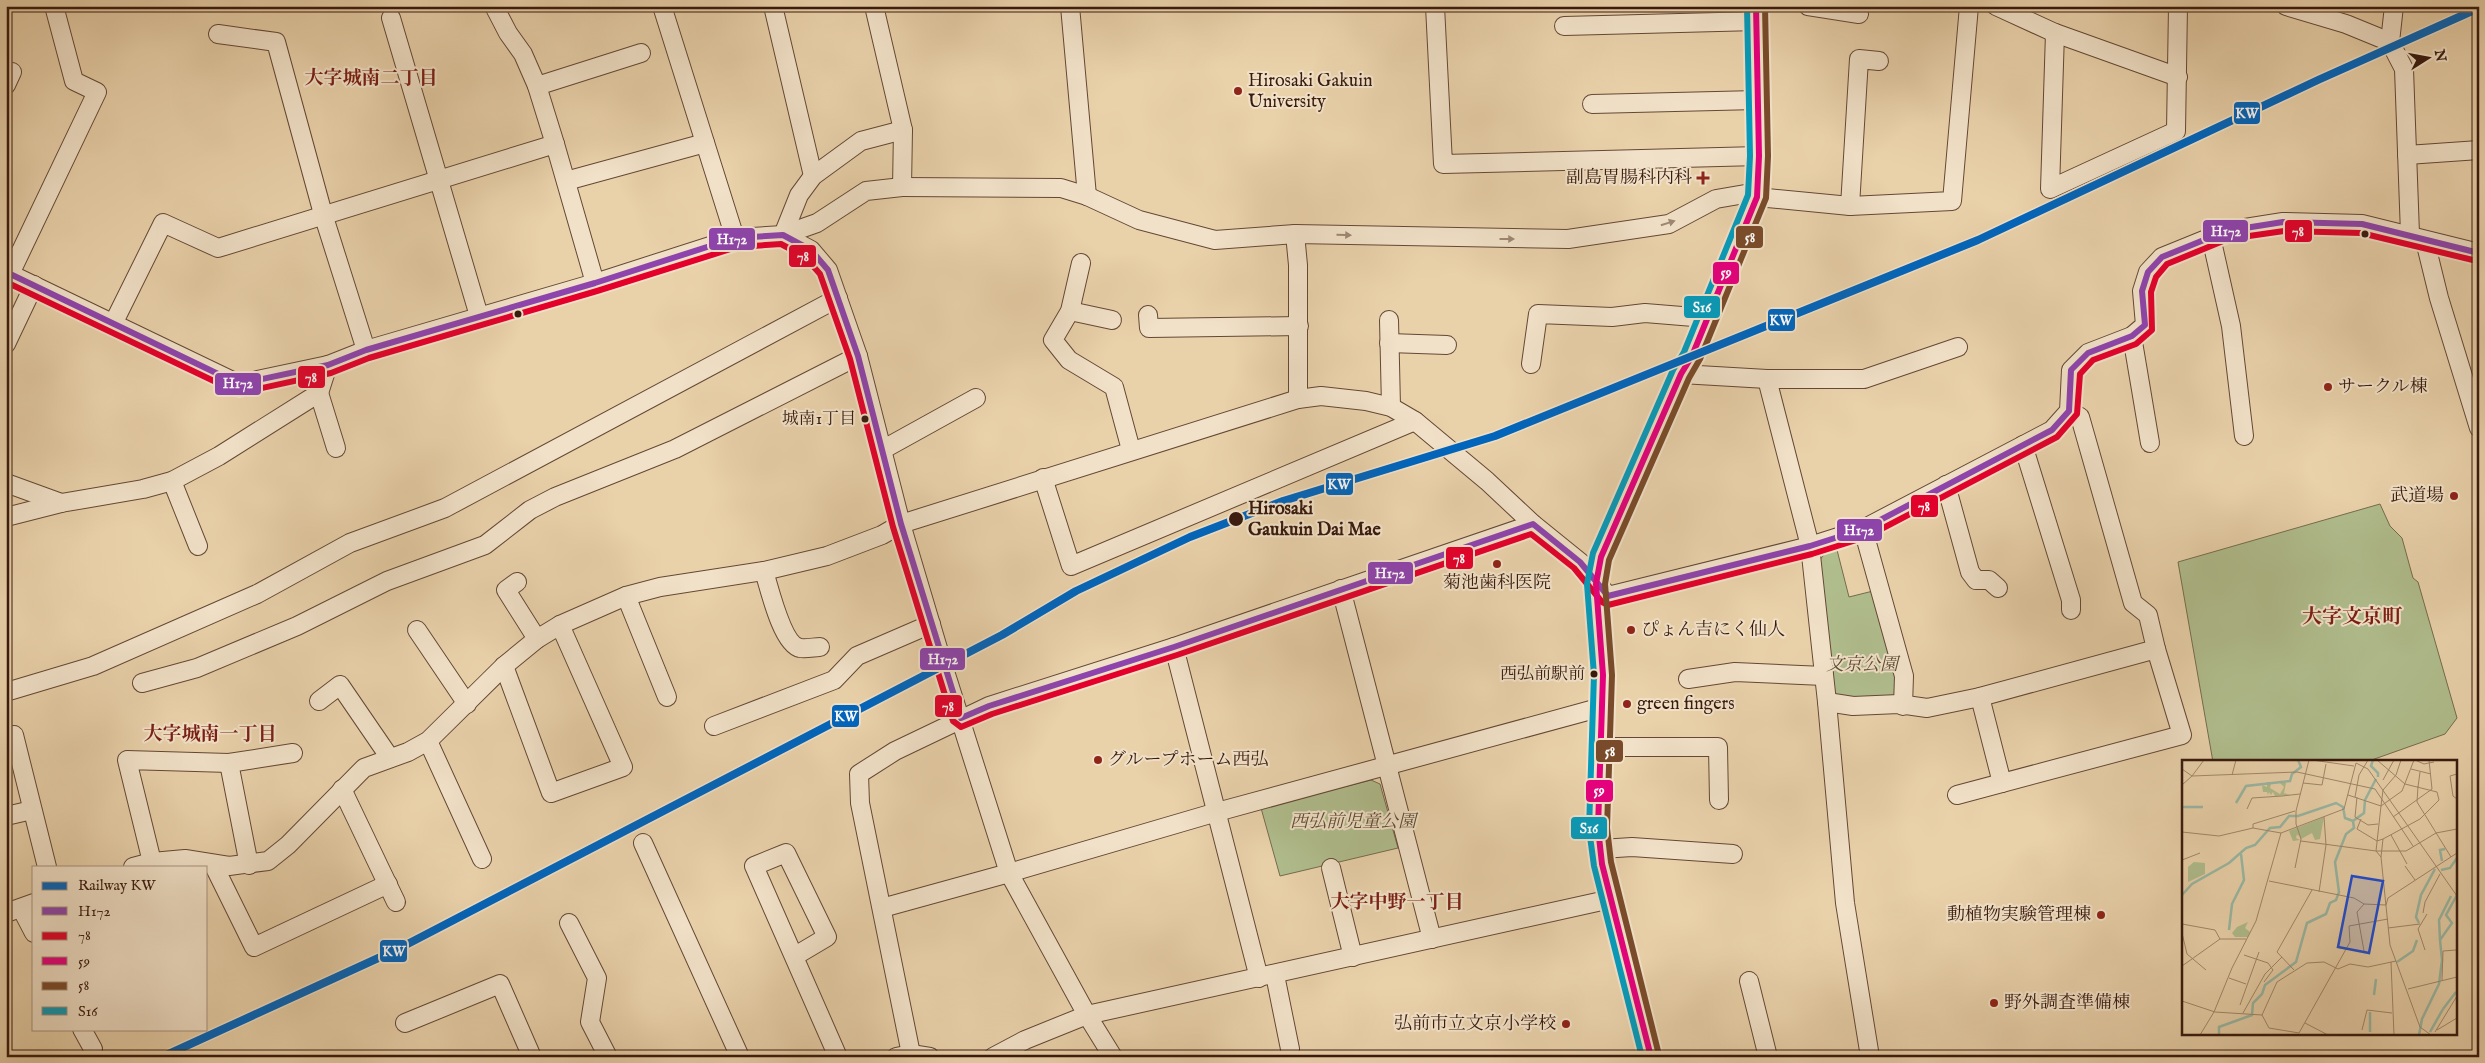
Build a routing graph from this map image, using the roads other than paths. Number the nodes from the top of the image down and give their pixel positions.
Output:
1 (54, 6) edge
2 (494, 6) edge
3 (662, 6) edge
4 (773, 6) edge
5 (874, 6) edge
6 (1070, 6) edge
7 (1435, 6) edge
8 (1808, 6) edge
9 (1969, 6) edge
10 (1996, 6) edge
11 (2178, 6) edge
12 (2286, 6) edge
13 (2394, 6) edge
14 (1756, 14) edge
15 (1859, 14) dead end
16 (391, 18) dead end
17 (1564, 26) dead end
18 (2055, 33) junction
19 (218, 34) dead end
20 (2390, 42) junction
21 (641, 53) dead end
22 (1880, 61) dead end
23 (2178, 77) junction
24 (537, 86) junction
25 (1757, 100) junction
26 (1592, 104) dead end
27 (903, 130) junction
28 (705, 143) junction
29 (555, 144) junction
30 (2479, 150) edge
31 (2407, 155) junction
32 (1758, 156) junction
33 (813, 176) junction
34 (438, 179) junction
35 (566, 181) junction
36 (902, 187) junction
37 (1087, 196) junction
38 (1757, 197) junction
39 (1850, 206) junction
40 (323, 214) junction
41 (1296, 234) junction
42 (783, 235) junction
43 (2211, 237) junction
44 (735, 238) junction
45 (2418, 238) junction
46 (2479, 253) edge
47 (1081, 263) dead end
48 (8, 273) edge
49 (594, 283) junction
50 (34, 285) junction
51 (838, 298) junction
52 (1070, 311) junction
53 (1148, 315) dead end
54 (479, 316) junction
55 (1706, 318) junction
56 (1112, 320) dead end
57 (1389, 320) dead end
58 (113, 324) junction
59 (1299, 326) junction
60 (2132, 336) junction
61 (6, 344) edge
62 (1389, 344) junction
63 (1447, 345) dead end
64 (1958, 347) dead end
65 (366, 350) junction
66 (858, 356) junction
67 (1531, 364) dead end
68 (328, 365) junction
69 (1681, 374) junction
70 (1767, 379) junction
71 (319, 393) junction
72 (976, 398) dead end
73 (1298, 399) junction
74 (1391, 407) junction
75 (2069, 411) junction
76 (1415, 421) junction
77 (2479, 428) edge
78 (2244, 436) dead end
79 (2150, 443) dead end
80 (2023, 445) junction
81 (336, 448) dead end
82 (882, 450) junction
83 (1131, 450) junction
84 (1043, 478) junction
85 (172, 481) junction
86 (6, 483) edge
87 (1946, 486) junction
88 (61, 503) junction
89 (6, 517) edge
90 (901, 524) junction
91 (1533, 524) junction
92 (1863, 529) junction
93 (198, 546) dead end
94 (1810, 546) junction
95 (764, 571) junction
96 (517, 582) dead end
97 (1596, 584) junction
98 (1998, 588) dead end
99 (1341, 589) junction
100 (626, 596) junction
101 (2071, 610) dead end
102 (931, 624) junction
103 (560, 625) junction
104 (416, 630) dead end
105 (537, 638) junction
106 (820, 646) dead end
107 (1174, 647) junction
108 (2156, 649) junction
109 (504, 666) junction
110 (1824, 676) junction
111 (1688, 678) dead end
112 (142, 683) dead end
113 (6, 692) edge
114 (667, 697) dead end
115 (1980, 697) junction
116 (319, 701) dead end
117 (1827, 702) junction
118 (467, 704) junction
119 (1903, 706) junction
120 (1602, 707) junction
121 (960, 718) junction
122 (714, 726) dead end
123 (14, 735) dead end
124 (428, 741) junction
125 (1600, 747) junction
126 (293, 753) dead end
127 (390, 758) junction
128 (229, 763) junction
129 (1387, 767) junction
130 (2002, 783) junction
131 (342, 789) junction
132 (1957, 795) dead end
133 (1719, 800) dead end
134 (32, 810) junction
135 (1216, 812) junction
136 (6, 816) edge
137 (643, 843) dead end
138 (1601, 849) junction
139 (1733, 854) dead end
140 (482, 859) dead end
141 (152, 862) junction
142 (213, 864) junction
143 (249, 865) junction
144 (47, 866) edge
145 (138, 866) edge
146 (1331, 868) dead end
147 (1009, 873) junction
148 (388, 884) junction
149 (1611, 899) junction
150 (396, 902) dead end
151 (20, 908) edge
152 (882, 908) junction
153 (569, 924) dead end
154 (32, 929) edge
155 (1432, 939) junction
156 (795, 956) junction
157 (1353, 957) junction
158 (1267, 976) junction
159 (1749, 981) dead end
160 (1087, 1015) junction
161 (404, 1023) dead end
162 (83, 1030) edge
163 (93, 1049) dead end
164 (1290, 1049) dead end
165 (916, 1056) edge
166 (532, 1057) edge
167 (608, 1057) edge
168 (740, 1057) edge
169 (838, 1057) edge
170 (993, 1057) edge
171 (1113, 1057) edge
172 (1651, 1057) edge
173 (1768, 1057) edge
174 (1870, 1057) edge

1 - 48 street
2 - 24 street
3 - 28 street
4 - 33 street
5 - 27 street
6 - 37 street
7 - 32 street
8 - 15 street
9 - 39 street
10 - 18 street
11 - 23 street
12 - 20 street
13 - 20 street
14 - 17 street
14 - 25 main road
16 - 34 street
18 - 23 street
18 - 23 street
19 - 40 street
20 - 31 street
21 - 24 street
22 - 39 street
24 - 29 street
25 - 26 street
25 - 32 main road
27 - 33 street
27 - 36 street
28 - 35 street
28 - 44 street
29 - 34 street
29 - 35 street
30 - 31 street
31 - 45 street
32 - 38 main road
33 - 42 street
34 - 40 street
34 - 54 street
35 - 49 street
36 - 37 street
36 - 42 street
37 - 41 street
38 - 39 street
41 -> 38 street
38 - 55 main road
40 - 58 street
40 - 65 street
41 - 59 street
42 - 44 street
42 - 51 street
43 - 45 street
43 - 60 street
43 - 78 street
44 - 49 street
45 - 46 street
45 - 77 street
47 - 52 street
48 - 50 street
49 - 54 street
50 - 58 street
50 - 61 street
51 - 66 street
51 - 113 street
52 - 56 street
52 - 83 street
53 - 59 street
54 - 65 street
55 - 67 street
55 - 69 main road
57 - 62 street
58 - 68 street
59 - 73 street
60 - 75 street
60 - 79 street
62 - 63 street
62 - 74 street
64 - 70 street
65 - 68 street
66 - 82 street
66 - 112 street
68 - 71 street
69 - 70 street
69 - 97 main road
70 - 94 street
71 - 81 street
71 - 85 street
72 - 82 street
73 - 74 street
73 - 83 street
74 - 76 street
75 - 80 street
75 - 108 street
76 - 84 street
76 - 91 street
80 - 87 street
80 - 101 street
82 - 90 street
83 - 84 street
84 - 90 street
85 - 88 street
85 - 93 street
86 - 88 street
87 - 92 street
87 - 98 street
88 - 89 street
90 - 95 street
90 - 102 street
91 - 97 street
91 - 99 street
92 - 94 street
92 - 119 street
94 - 97 street
94 - 110 street
95 - 100 street
95 - 106 street
96 - 105 street
97 - 120 main road
99 - 107 street
99 - 129 street
100 - 103 street
100 - 114 street
102 - 121 street
102 - 122 street
103 - 105 street
103 - 109 street
104 - 118 street
105 - 109 street
107 - 121 street
107 - 135 street
108 - 115 street
108 - 130 street
109 - 118 street
110 - 111 street
110 - 117 street
115 - 119 street
115 - 130 street
116 - 127 street
117 - 119 street
117 - 174 street
118 - 124 street
120 - 125 main road
120 - 129 street
121 - 147 street
121 - 152 street
123 - 134 street
124 - 127 street
124 - 140 street
125 - 133 street
125 - 138 main road
126 - 128 street
127 - 131 street
128 - 141 street
128 - 143 street
129 - 135 street
129 - 155 street
130 - 132 street
131 - 143 street
131 - 148 street
134 - 136 street
134 - 144 street
135 - 147 street
135 - 158 street
137 - 168 street
138 - 139 street
138 - 149 main road
141 - 142 street
141 - 145 street
142 - 143 street
142 - 148 street
146 - 157 street
147 - 152 street
147 - 160 street
148 - 150 street
149 - 155 street
149 - 172 main road
151 - 154 street
152 - 165 street
153 - 167 street
155 - 157 street
156 - 156 street
156 - 169 street
157 - 158 street
158 - 160 street
158 - 164 street
159 - 173 street
160 - 170 street
160 - 171 street
161 - 166 street
162 - 163 street

